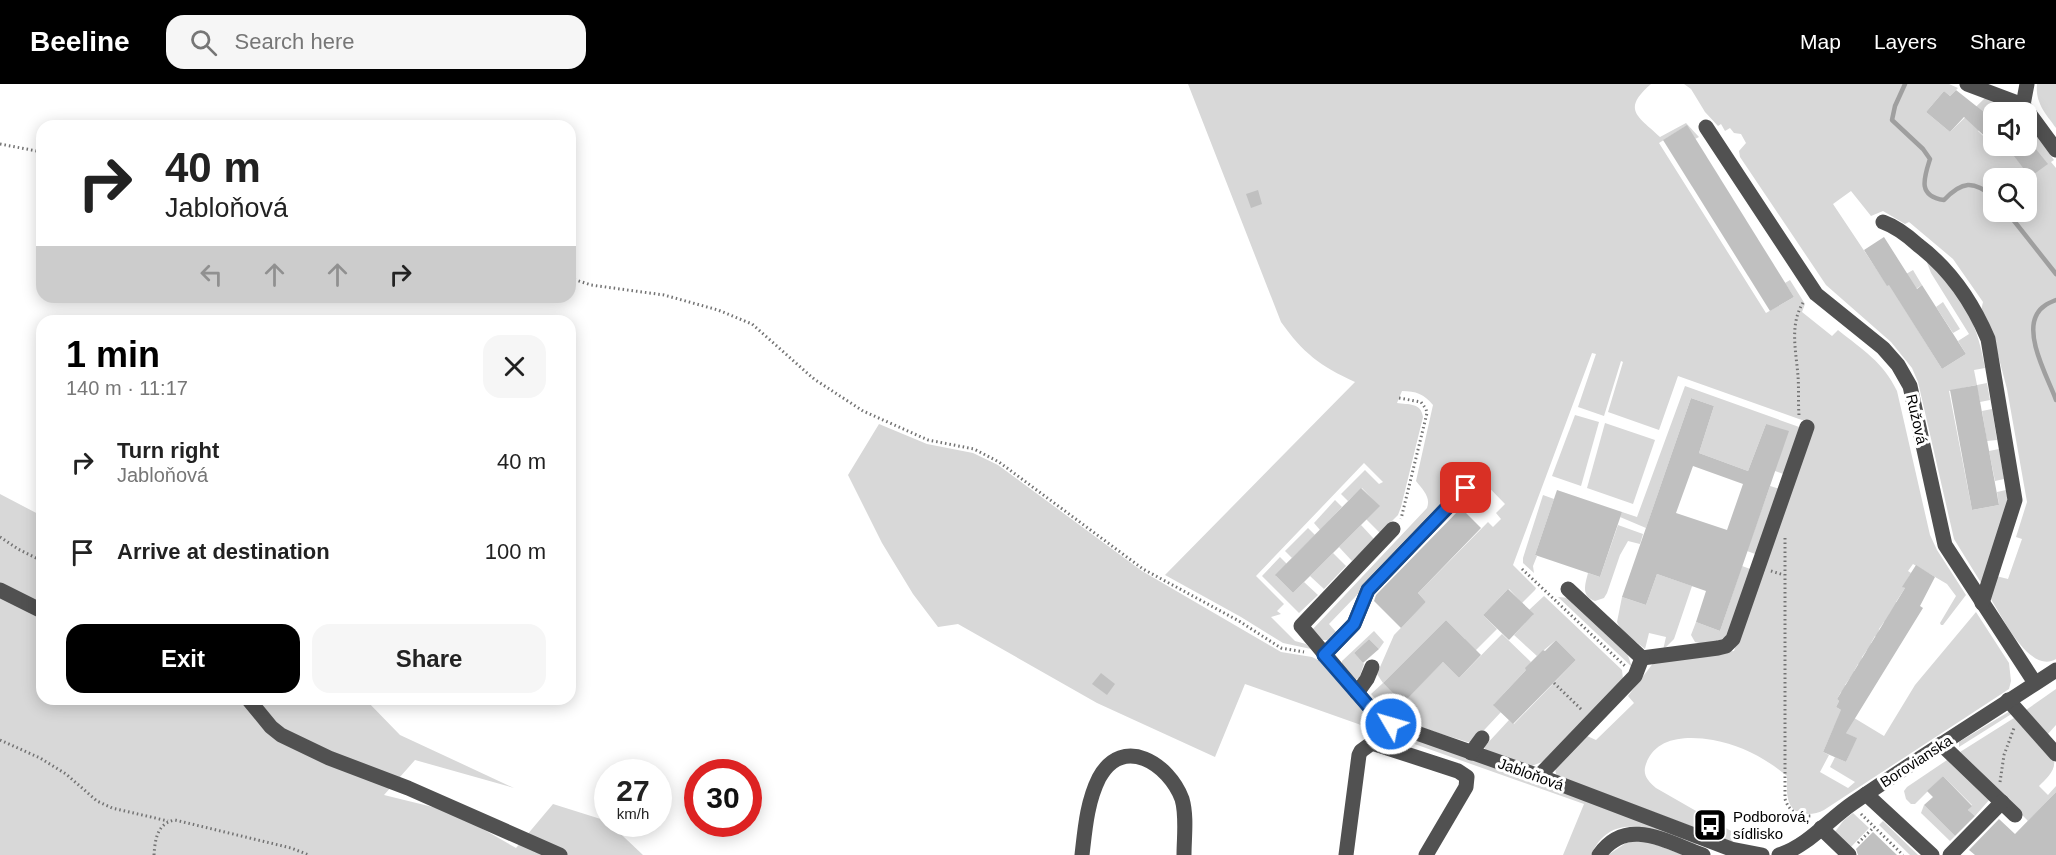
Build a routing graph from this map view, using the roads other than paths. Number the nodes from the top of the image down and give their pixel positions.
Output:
1 (1968, 84) edge
2 (2027, 84) edge
3 (2016, 102) edge
4 (2024, 102) edge
5 (2037, 123) edge
6 (1707, 127) dead end
7 (2056, 150) edge
8 (1883, 222) dead end
9 (1807, 427) road end
10 (1466, 488) dead end
11 (1393, 529) road end
12 (1568, 589) dead end
13 (0, 590) edge
14 (1982, 603) junction
15 (36, 607) edge
16 (1324, 655) junction
17 (1642, 658) junction
18 (2056, 669) edge
19 (1372, 678) dead end
20 (2035, 683) junction
21 (1357, 693) junction
22 (253, 705) edge
23 (2014, 706) junction
24 (1482, 738) dead end
25 (1941, 744) junction
26 (1471, 753) junction
27 (2056, 754) edge
28 (1539, 776) junction
29 (1866, 794) junction
30 (2000, 800) junction
31 (2015, 815) dead end
32 (1819, 822) junction
33 (1809, 839) junction
34 (1848, 854) edge
35 (560, 855) edge
36 (1082, 855) edge
37 (1184, 855) edge
38 (1347, 855) edge
39 (1426, 855) edge
40 (1599, 855) edge
41 (1703, 855) edge
42 (1762, 855) edge
43 (1779, 855) edge
44 (1808, 855) edge
45 (1932, 855) edge
46 (1950, 855) edge

1 - 3 street
2 - 4 street
5 - 7 street
6 - 14 street, Ružová
8 - 14 street
9 - 17 street
10 - 16 street
11 - 16 street, Jabloňová
12 - 17 street
13 - 15 street
14 - 20 street, Ružová
16 - 21 street, Jabloňová
17 - 28 street
18 - 20 street, Borovianska
19 - 21 street
20 - 23 street, Borovianska
21 - 26 street, Jabloňová
22 - 35 street
23 - 25 street, Borovianska
23 - 27 street
24 - 26 street
25 - 29 street, Borovianska
25 - 30 street
26 - 28 street, Jabloňová
28 - 42 street, Jabloňová
29 - 32 street, Borovianska
29 - 45 street
30 - 31 street
30 - 46 street
32 - 33 street, Borovianska
32 - 34 street
33 - 43 street, Borovianska
33 - 44 street
36 - 37 street
38 - 39 street
40 - 41 street

